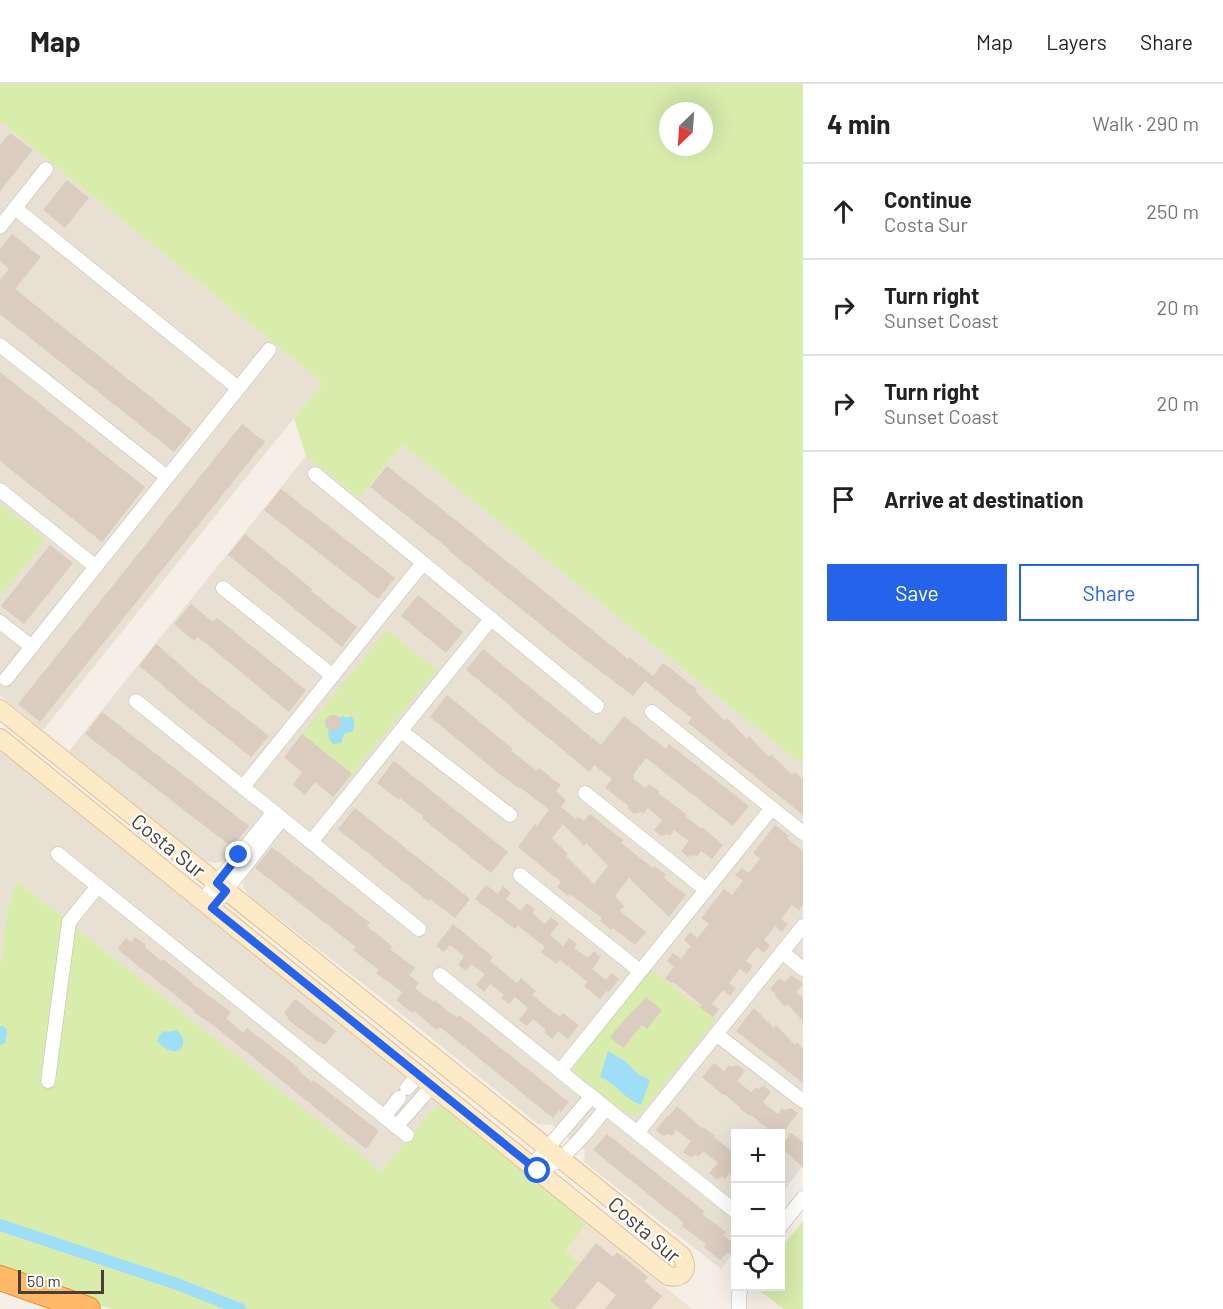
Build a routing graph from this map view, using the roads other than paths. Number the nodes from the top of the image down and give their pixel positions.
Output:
1 (46, 169) dead end
2 (15, 208) junction
3 (0, 226) edge
4 (0, 345) edge
5 (268, 350) dead end
6 (238, 388) junction
7 (315, 474) dead end
8 (167, 477) junction
9 (0, 490) edge
10 (423, 563) junction
11 (96, 567) junction
12 (223, 588) dead end
13 (491, 619) junction
14 (0, 622) edge
15 (32, 646) junction
16 (333, 676) junction
17 (6, 679) dead end
18 (136, 701) dead end
19 (597, 706) dead end
20 (0, 709) edge
21 (652, 712) dead end
22 (401, 731) junction
23 (0, 738) edge
24 (243, 787) junction
25 (585, 793) dead end
26 (772, 808) junction
27 (278, 815) junction
28 (510, 816) dead end
29 (803, 833) edge
30 (311, 842) junction
31 (58, 854) dead end
32 (520, 875) dead end
33 (98, 886) junction
34 (221, 887) junction
35 (706, 890) junction
36 (207, 905) junction
37 (803, 926) edge
38 (419, 929) dead end
39 (782, 952) junction
40 (803, 969) edge
41 (640, 971) junction
42 (440, 975) dead end
43 (716, 1034) junction
44 (560, 1071) junction
45 (48, 1081) dead end
46 (414, 1086) junction
47 (592, 1096) junction
48 (803, 1101) edge
49 (606, 1108) junction
50 (384, 1117) junction
51 (637, 1132) junction
52 (555, 1154) junction
53 (535, 1169) junction
54 (803, 1198) edge
55 (731, 1209) edge
56 (785, 1221) edge
57 (0, 1278) edge
58 (740, 1291) edge
59 (88, 1309) edge
60 (739, 1309) edge

1 - 2 street
2 - 3 street
2 - 6 street
4 - 8 street
5 - 6 street
6 - 8 street
7 - 10 street
8 - 11 street
9 - 11 street
10 - 13 street
10 - 16 street
11 - 15 street
12 - 16 street
13 - 19 street
13 - 22 street
14 - 15 street
15 - 17 street
16 - 24 street
18 - 24 street
20 - 34 street, Costa Sur
21 - 26 street
22 - 28 street
22 - 30 street
23 - 36 street, Costa Sur
24 - 27 street
25 - 35 street
26 - 29 street
26 - 35 street
27 - 30 street
27 - 34 street
30 - 38 street
31 - 33 street
32 - 41 street
33 - 45 street
33 - 50 street
34 - 36 street
34 - 52 street, Costa Sur
35 - 41 street
36 - 46 street, Costa Sur
37 - 39 street
39 - 40 street
39 - 43 street
41 - 44 street
42 - 44 street
43 - 48 street
43 - 51 street
44 - 47 street
46 - 50 street
46 - 50 street
46 - 53 street, Costa Sur
47 - 49 street
47 - 52 street
49 - 51 street
49 - 52 street
51 - 55 street
52 - 53 street
52 - 53 street, Costa Sur
54 - 56 street
57 - 59 highway
58 - 60 street

